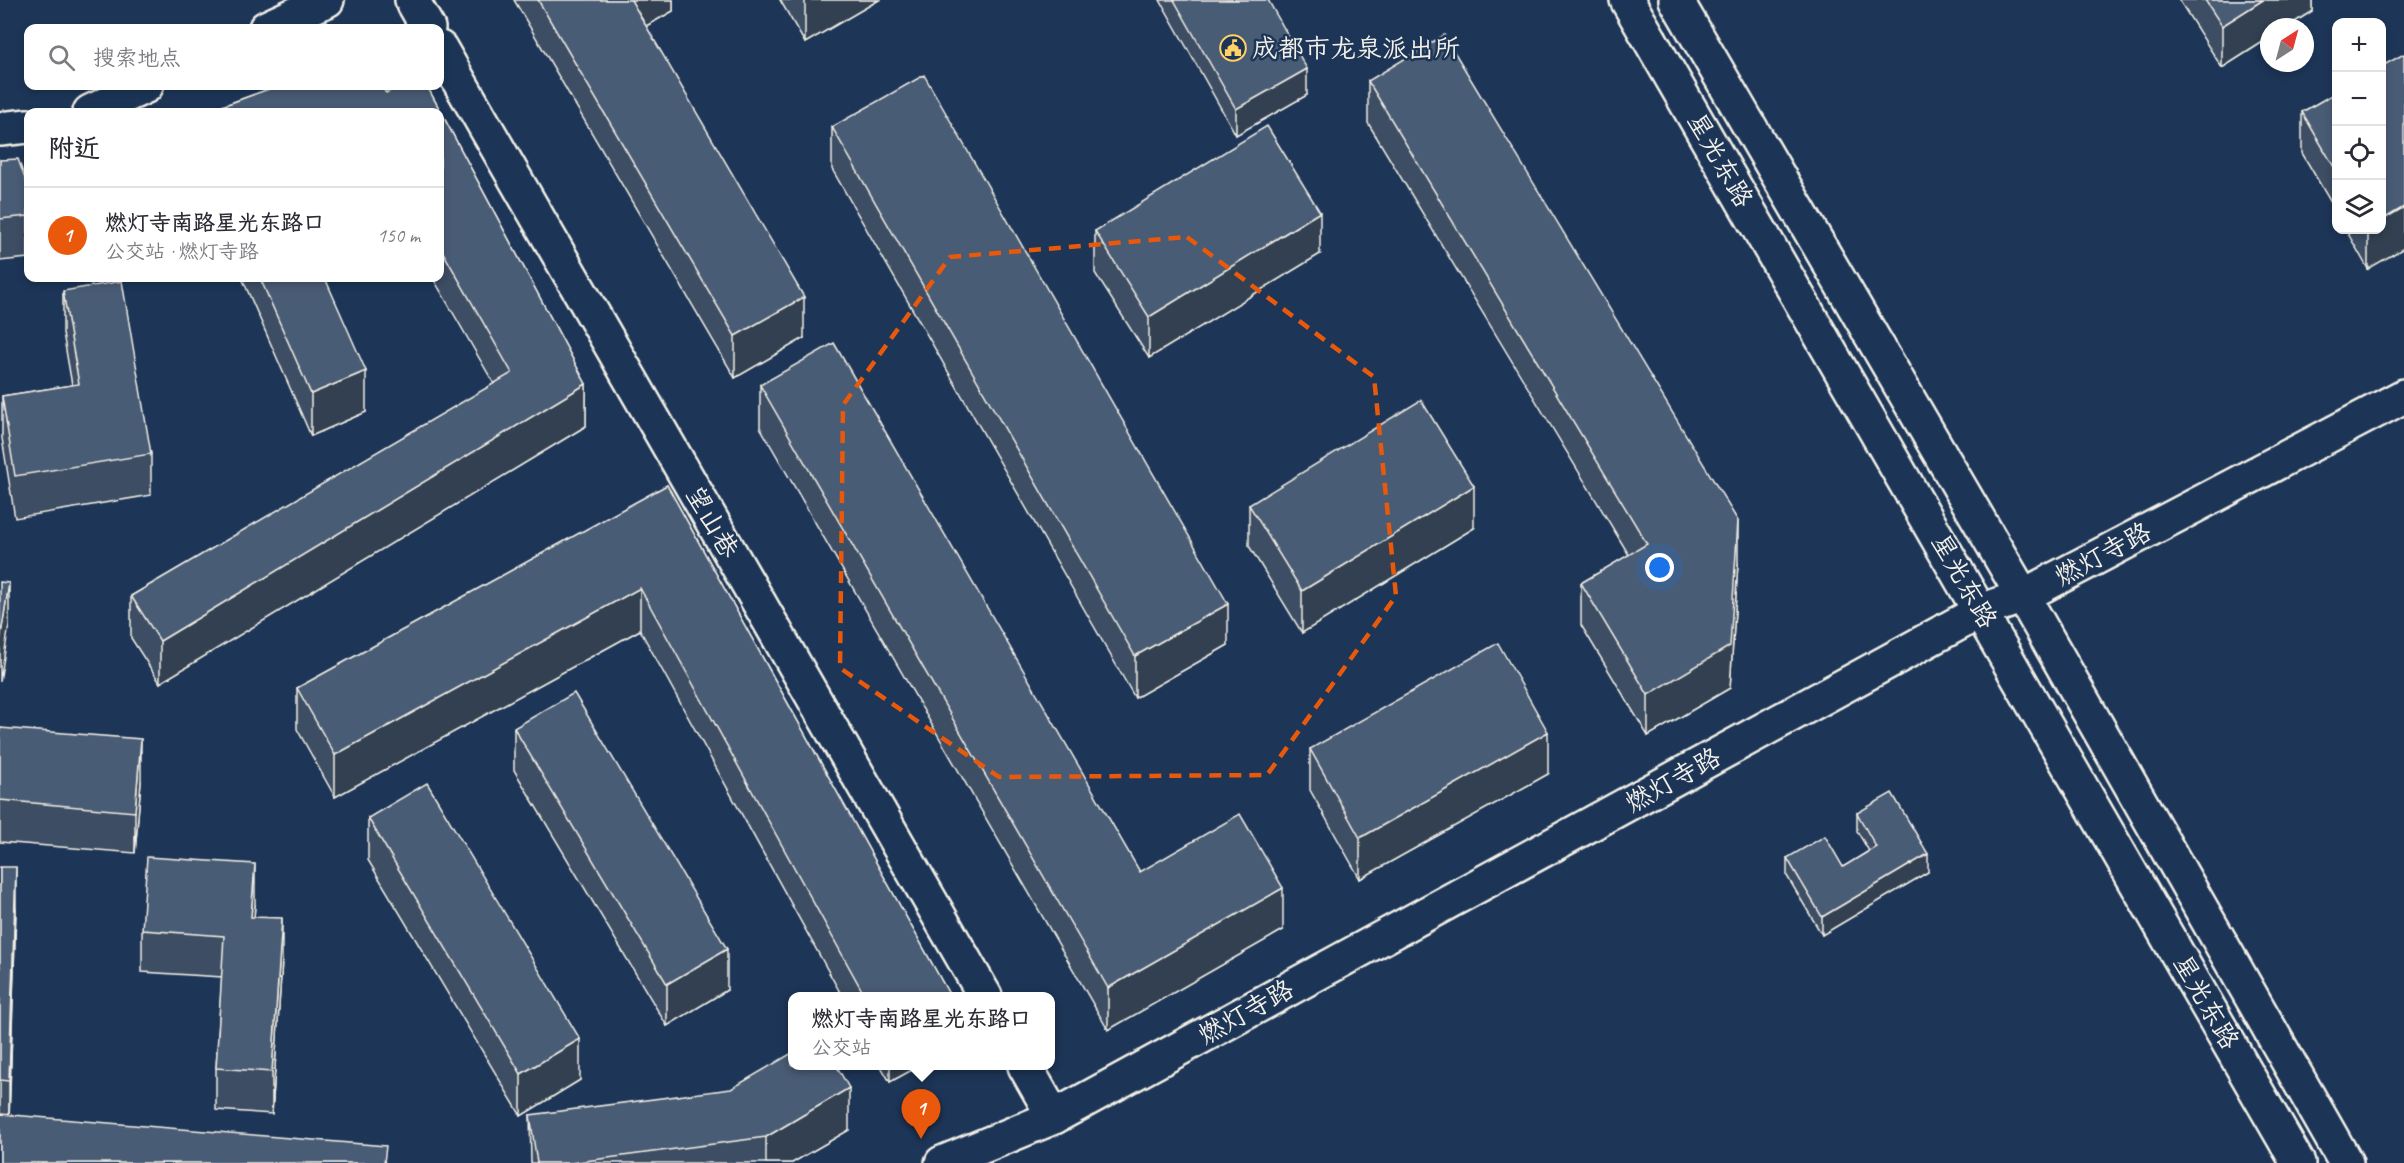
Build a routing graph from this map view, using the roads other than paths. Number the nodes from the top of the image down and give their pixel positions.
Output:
1 (327, 0) edge
2 (412, 0) edge
3 (1627, 0) edge
4 (1676, 0) edge
5 (276, 24) edge
6 (426, 24) edge
7 (444, 55) edge
8 (138, 90) edge
9 (99, 108) edge
10 (24, 126) edge
11 (0, 129) edge
12 (2404, 396) edge
13 (2023, 597) junction
14 (1982, 611) junction
15 (983, 992) edge
16 (1028, 1070) edge
17 (1054, 1117) junction
18 (942, 1163) edge
19 (2298, 1163) edge
20 (2346, 1163) edge

1 - 5 street
2 - 6 street
3 - 14 street, 星光东路
4 - 13 street, 星光东路
7 - 15 street, 望山巷
8 - 9 street
10 - 11 street
12 - 13 street, 燃灯寺路
13 - 14 street, 燃灯寺路
13 - 20 street, 星光东路
14 - 17 street, 燃灯寺路
14 - 19 street, 星光东路
16 - 17 street
17 - 18 street, 燃灯寺路

